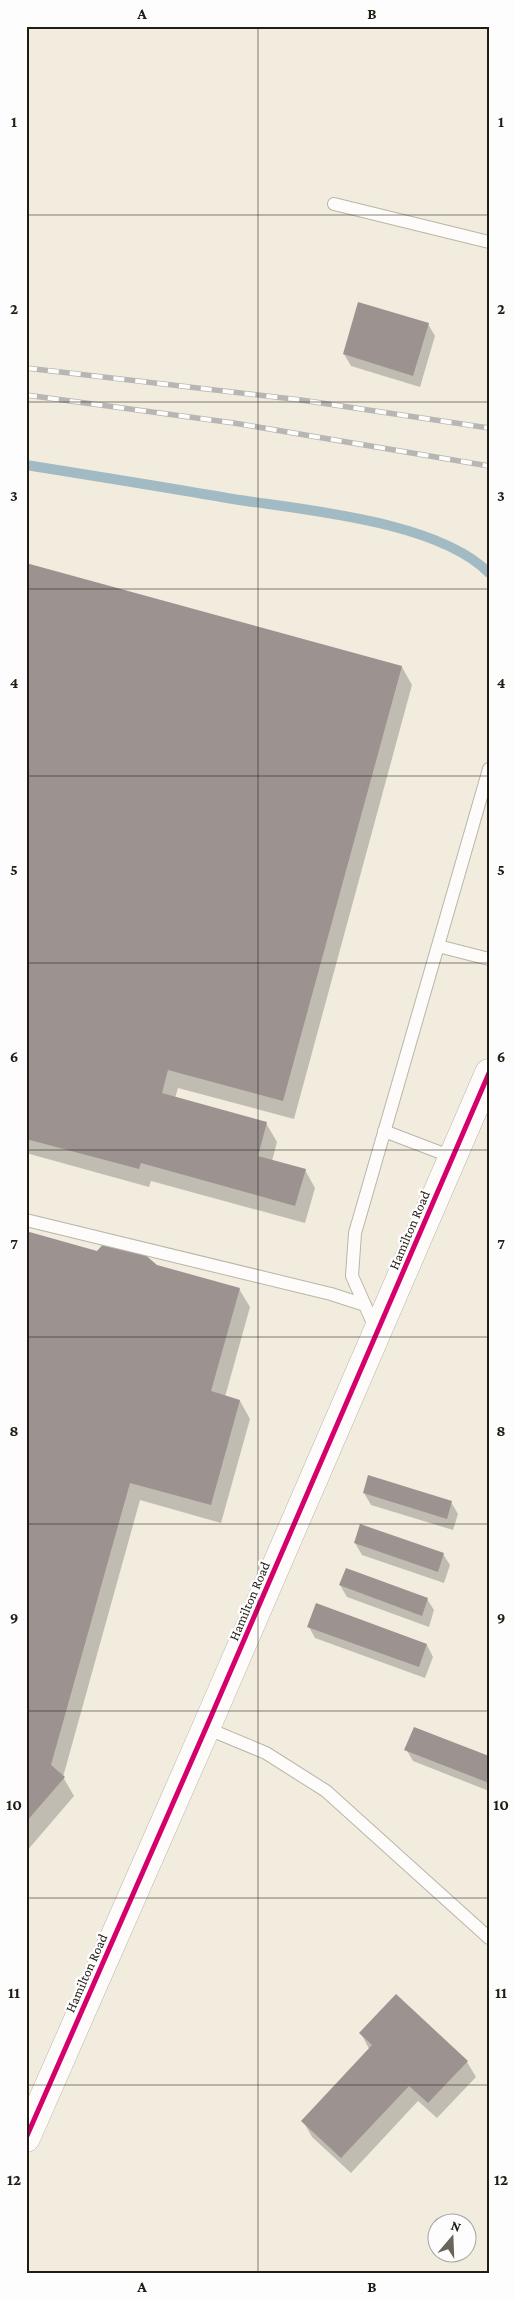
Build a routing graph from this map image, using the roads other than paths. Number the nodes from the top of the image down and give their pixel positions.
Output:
1 (334, 204) dead end
2 (489, 242) edge
3 (489, 769) edge
4 (438, 946) junction
5 (489, 959) edge
6 (489, 1073) edge
7 (384, 1131) junction
8 (452, 1157) junction
9 (26, 1220) edge
10 (365, 1305) junction
11 (377, 1333) junction
12 (206, 1728) junction
13 (489, 1938) edge
14 (26, 2138) edge

1 - 2 lane
3 - 4 lane
4 - 5 lane
4 - 7 lane
6 - 8 street, Hamilton Road
7 - 8 lane
7 - 10 lane
8 - 11 street, Hamilton Road
9 - 10 lane
10 - 11 lane
11 - 12 street, Hamilton Road
12 - 13 lane
12 - 14 street, Hamilton Road

